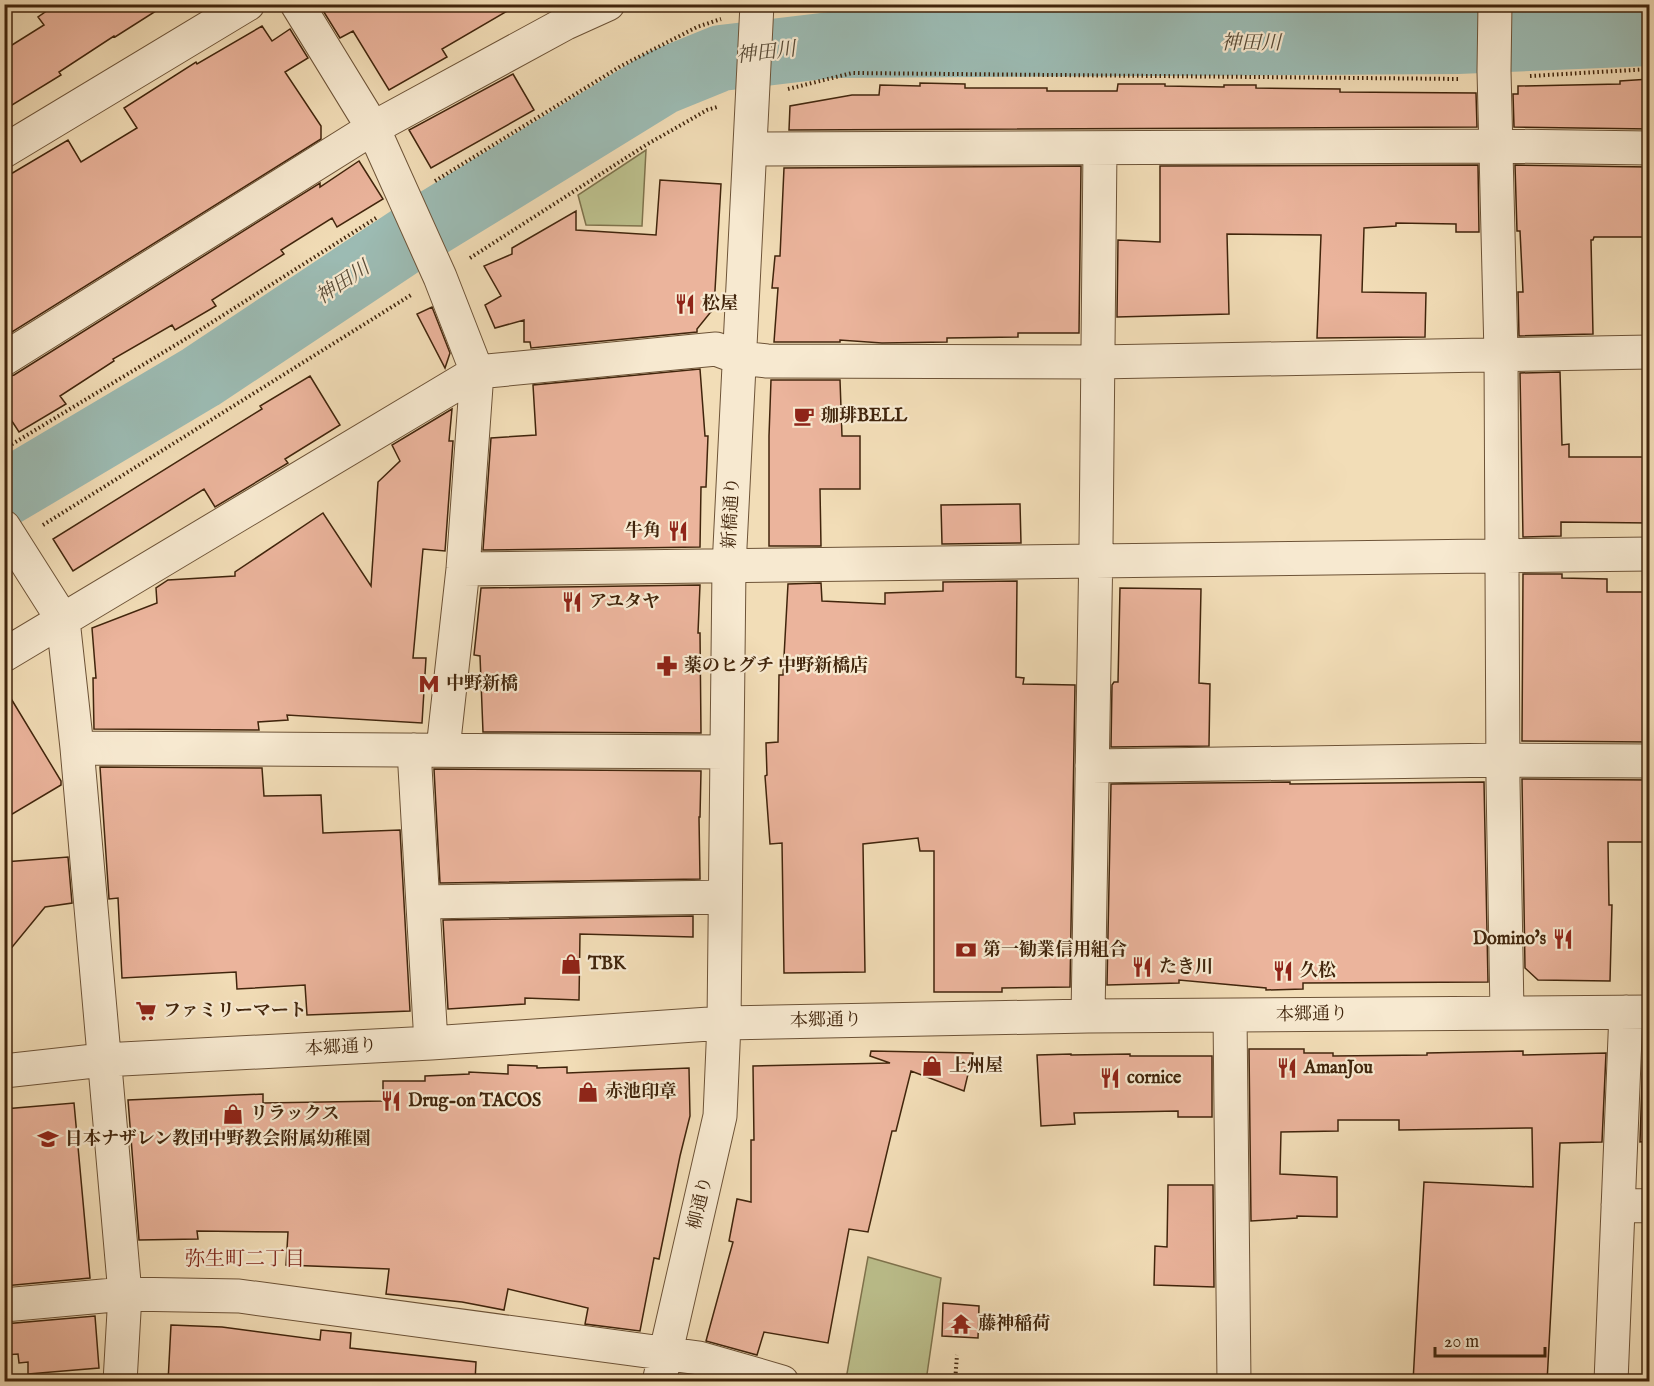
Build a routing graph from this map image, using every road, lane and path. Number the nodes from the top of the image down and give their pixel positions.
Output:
1 (248, 4) edge
2 (297, 4) edge
3 (608, 4) edge
4 (1495, 4) edge
5 (757, 13) edge
6 (561, 14) edge
7 (1650, 69) edge
8 (1494, 75) junction
9 (753, 94) junction
10 (373, 128) junction
11 (1497, 146) junction
12 (1100, 148) junction
13 (1650, 148) edge
14 (751, 149) junction
15 (4, 151) edge
16 (438, 274) junction
17 (1650, 352) edge
18 (1501, 354) junction
19 (740, 358) junction
20 (4, 359) edge
21 (1098, 362) junction
22 (477, 372) junction
23 (8, 538) edge
24 (1650, 554) edge
25 (1503, 555) junction
26 (1096, 561) junction
27 (729, 567) junction
28 (463, 569) junction
29 (63, 620) junction
30 (4, 655) edge
31 (76, 748) junction
32 (429, 750) junction
33 (726, 752) junction
34 (1503, 760) junction
35 (1650, 761) edge
36 (1092, 766) junction
37 (724, 897) junction
38 (424, 902) junction
39 (1638, 1012) edge
40 (1508, 1013) junction
41 (1088, 1016) junction
42 (1230, 1016) junction
43 (724, 1023) junction
44 (431, 1043) junction
45 (103, 1060) junction
46 (4, 1071) edge
47 (1634, 1205) edge
48 (124, 1294) junction
49 (4, 1305) edge
50 (957, 1355) dead end
51 (663, 1368) edge
52 (120, 1382) edge
53 (782, 1382) edge
54 (955, 1382) edge
55 (1234, 1382) edge
56 (1611, 1382) edge

1 - 15 street
2 - 10 street
3 - 6 street
4 - 8 street
5 - 9 street, 新橋通り
6 - 10 street
7 - 8 path
8 - 9 path
8 - 11 street
9 - 14 street, 新橋通り
9 - 16 path
10 - 16 street
10 - 20 street
11 - 12 street
11 - 13 street
11 - 18 street
12 - 14 street
12 - 21 street
14 - 19 street, 新橋通り
16 - 22 street
16 - 23 path
17 - 18 street
18 - 21 street
18 - 25 street
19 - 21 street
19 - 22 street
19 - 27 street, 新橋通り
21 - 26 street
22 - 28 street
22 - 29 street
23 - 29 street
24 - 25 street
25 - 26 street
25 - 34 street
26 - 27 street
26 - 36 street
27 - 28 street
27 - 33 street, 新橋通り
28 - 32 street
29 - 30 street
29 - 31 street
31 - 32 street
31 - 45 street
32 - 33 street
32 - 38 street
33 - 37 street, 新橋通り
34 - 35 street
34 - 36 street
34 - 40 street
36 - 41 street
37 - 38 street
37 - 43 street, 新橋通り
38 - 44 street
39 - 40 street, 本郷通り
39 - 47 street
40 - 42 street, 本郷通り
41 - 42 street, 本郷通り
41 - 43 street, 本郷通り
42 - 55 street
43 - 44 street, 本郷通り
43 - 51 street, 柳通り
44 - 45 street, 本郷通り
45 - 46 street, 本郷通り
45 - 48 street
47 - 56 street
48 - 49 street
48 - 51 street
48 - 52 street
50 - 54 path
51 - 53 street

